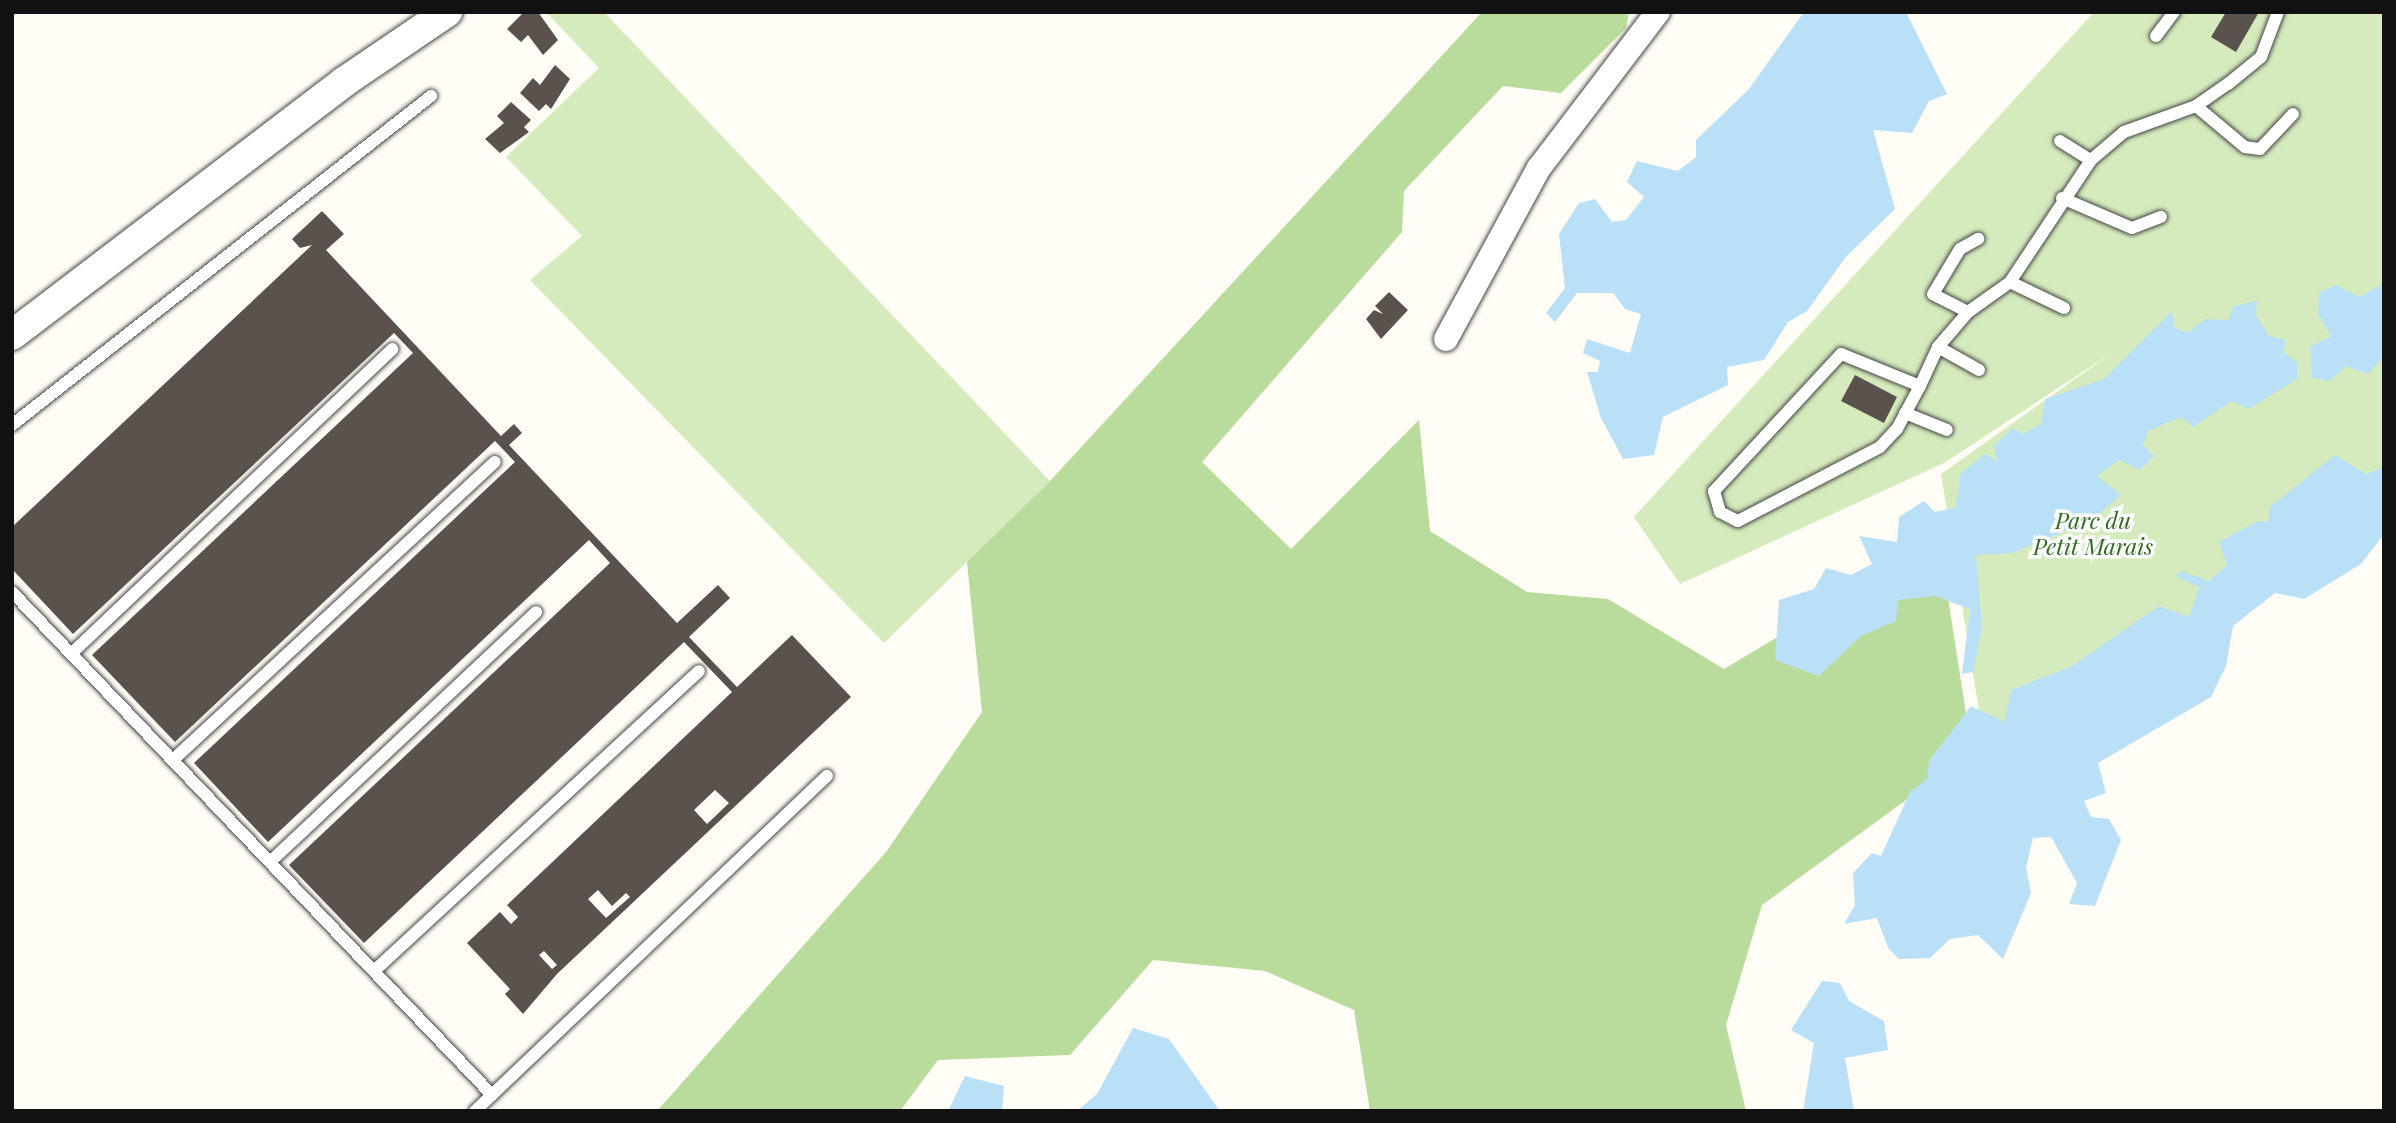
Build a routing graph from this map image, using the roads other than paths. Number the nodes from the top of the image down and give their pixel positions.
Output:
1 (447, 12) edge
2 (1657, 12) edge
3 (2174, 12) edge
4 (2278, 12) edge
5 (2156, 36) dead end
6 (431, 96) dead end
7 (2196, 106) junction
8 (2292, 114) dead end
9 (2060, 141) dead end
10 (2091, 160) junction
11 (2062, 198) junction
12 (2161, 217) dead end
13 (1978, 239) dead end
14 (2010, 282) junction
15 (2064, 308) dead end
16 (1968, 312) junction
17 (12, 335) edge
18 (1446, 339) dead end
19 (1938, 347) junction
20 (392, 349) dead end
21 (1979, 370) dead end
22 (1920, 386) junction
23 (1906, 413) junction
24 (12, 425) edge
25 (1947, 430) dead end
26 (495, 462) dead end
27 (12, 592) edge
28 (536, 612) dead end
29 (71, 654) junction
30 (699, 671) dead end
31 (174, 759) junction
32 (827, 776) dead end
33 (270, 862) junction
34 (374, 971) junction
35 (492, 1095) junction
36 (475, 1111) edge

1 - 17 street
2 - 18 street
3 - 5 lane
4 - 7 lane
6 - 24 lane
7 - 8 lane
7 - 10 lane
9 - 10 lane
10 - 11 lane
11 - 12 lane
11 - 14 lane
13 - 16 lane
14 - 15 lane
14 - 16 lane
16 - 19 lane
19 - 21 lane
19 - 22 lane
20 - 29 lane
22 - 23 lane
22 - 23 lane
23 - 25 lane
26 - 31 lane
27 - 29 lane
28 - 33 lane
29 - 31 lane
30 - 34 lane
31 - 33 lane
32 - 35 lane
33 - 34 lane
34 - 35 lane
35 - 36 lane

